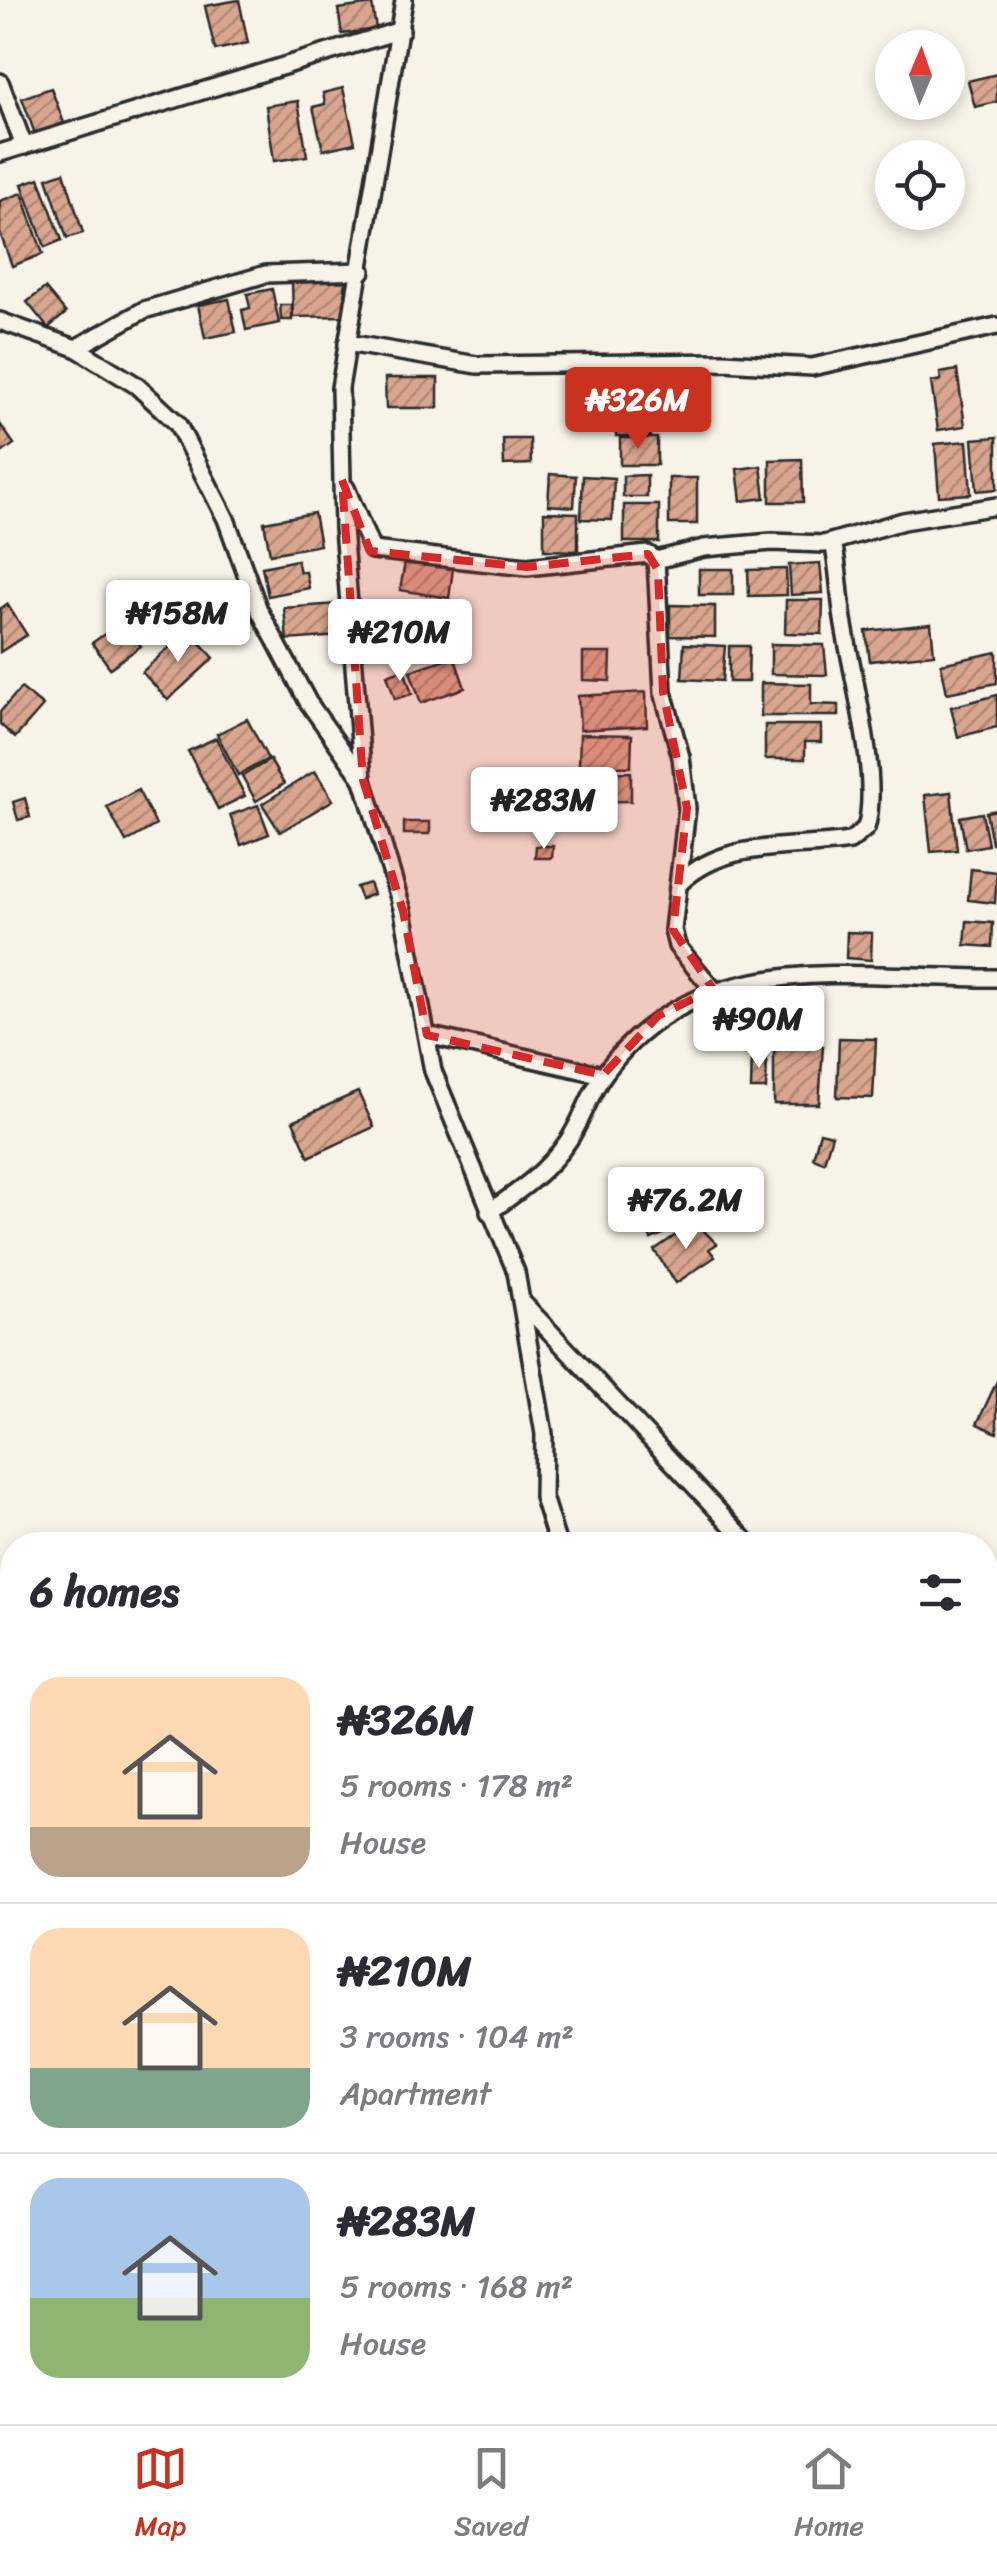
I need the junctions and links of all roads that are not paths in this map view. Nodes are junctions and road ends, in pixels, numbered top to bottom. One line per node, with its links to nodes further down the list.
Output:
1 (404, 0): 2 (street)
2 (402, 30): 4 (street); 6 (street)
3 (0, 82): 4 (street)
4 (24, 146): 5 (street)
5 (0, 153)
6 (362, 270): 9 (street); 10 (street)
7 (997, 326): 9 (street)
8 (4, 328): 10 (street)
9 (348, 342): 11 (street)
10 (76, 348): 15 (street)
11 (342, 480): 14 (street); 15 (street)
12 (997, 506): 13 (street)
13 (833, 542): 14 (street); 16 (street)
14 (656, 560): 16 (street)
15 (363, 780): 19 (street)
16 (680, 883): 18 (street)
17 (997, 978): 18 (street)
18 (713, 989): 20 (street)
19 (427, 1035): 20 (street); 21 (street)
20 (604, 1074): 21 (street)
21 (489, 1212): 22 (street)
22 (523, 1303): 23 (street); 24 (street)
23 (554, 1532)
24 (738, 1532)

